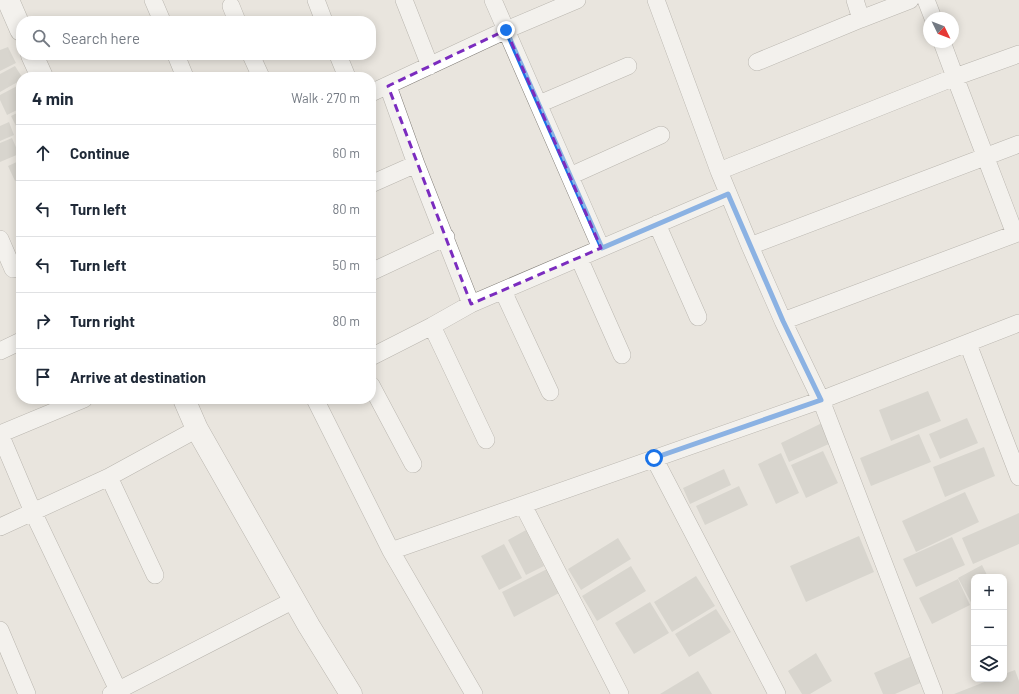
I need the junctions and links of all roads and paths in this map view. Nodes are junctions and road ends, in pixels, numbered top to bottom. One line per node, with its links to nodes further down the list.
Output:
1 (8, 0): 14 (street)
2 (153, 0): 12 (street)
3 (316, 0): 13 (street)
4 (404, 0): 24 (street)
5 (493, 0): 16 (street)
6 (656, 0): 38 (street)
7 (855, 0): 15 (street)
8 (910, 0): 15 (street)
9 (926, 0): 11 (street)
10 (573, 1): 16 (street)
11 (931, 12)
12 (160, 16)
13 (322, 16)
14 (16, 18)
15 (861, 19): 23 (street)
16 (506, 30): 24 (street); 33 (street)
17 (944, 48): 30 (street)
18 (1019, 54): 30 (street)
19 (34, 60): 26 (street)
20 (178, 60): 27 (street)
21 (253, 60): 28 (street)
22 (340, 60): 29 (street)
23 (757, 62)
24 (430, 66): 31 (street)
25 (628, 66): 33 (street)
26 (40, 72)
27 (183, 72)
28 (259, 72)
29 (345, 72)
30 (955, 77): 36 (street); 38 (street)
31 (388, 86): 32 (street); 37 (street)
32 (376, 91)
33 (539, 104): 39 (street)
34 (661, 135): 39 (street)
35 (1019, 144): 36 (street)
36 (986, 156): 44 (street); 46 (street)
37 (416, 164): 40 (street); 43 (street)
38 (720, 171): 41 (street)
39 (570, 176): 47 (street)
40 (376, 182)
41 (728, 194): 42 (street); 46 (street)
42 (657, 224): 47 (street); 53 (street)
43 (446, 237): 50 (street); 52 (street)
44 (1018, 237): 54 (street)
45 (0, 239): 49 (street)
46 (750, 246): 54 (street)
47 (602, 248): 48 (street)
48 (579, 258): 51 (street); 61 (street)
49 (11, 270)
50 (376, 270)
51 (503, 291): 52 (street); 62 (street)
52 (471, 304): 56 (street)
53 (698, 317)
54 (783, 321): 64 (street)
55 (1019, 323): 58 (street)
56 (432, 326): 60 (street); 70 (street)
57 (16, 343): 59 (street)
58 (968, 344): 64 (street); 73 (street)
59 (0, 351)
60 (376, 354)
61 (622, 355)
62 (550, 392)
63 (376, 394): 72 (street)
64 (821, 400): 71 (street); 88 (street)
65 (72, 404): 69 (street)
66 (186, 404): 68 (street)
67 (318, 404): 78 (street)
68 (197, 429): 74 (street); 80 (street)
69 (0, 434): 76 (street)
70 (486, 440)
71 (654, 458): 75 (street); 87 (street)
72 (413, 464)
73 (1017, 468)
74 (109, 477): 76 (street); 79 (street)
75 (522, 505): 78 (street); 86 (street)
76 (32, 512): 77 (street); 82 (street)
77 (0, 527)
78 (391, 551): 85 (street)
79 (155, 575)
80 (294, 600): 82 (street); 84 (street)
81 (0, 630): 83 (street)
82 (115, 692)
83 (27, 694)
84 (351, 694)
85 (474, 694)
86 (620, 694)
87 (777, 694)
88 (934, 694)

